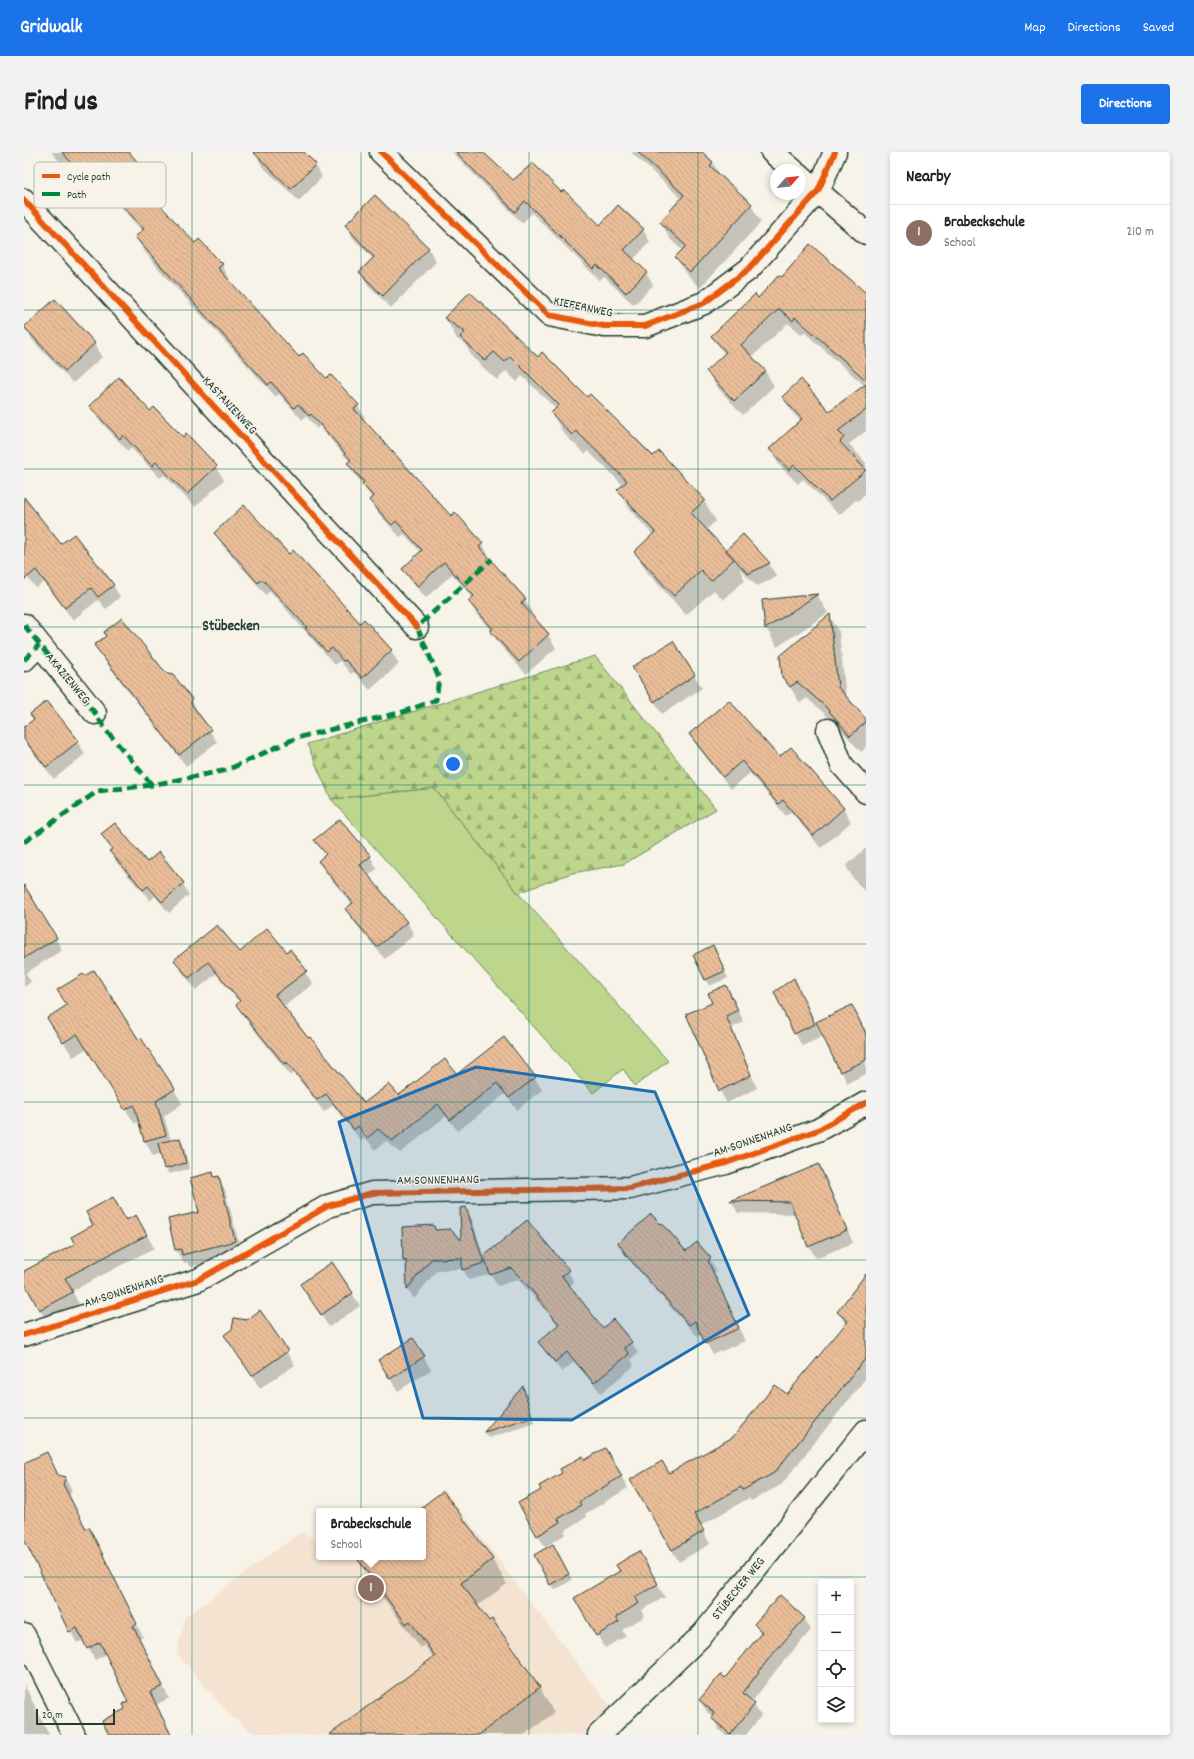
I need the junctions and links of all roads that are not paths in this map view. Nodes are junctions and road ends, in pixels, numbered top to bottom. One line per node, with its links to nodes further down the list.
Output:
1 (381, 152): 6 (street, KIEFERNWEG)
2 (772, 152): 4 (street)
3 (834, 152): 6 (street, KIEFERNWEG)
4 (786, 164)
5 (806, 181): 6 (street)
6 (818, 191): 8 (street)
7 (24, 200): 10 (street, KASTANIENWEG)
8 (866, 233)
9 (24, 625): 11 (street, AKAZIENWEG)
10 (417, 628)
11 (39, 645): 12 (street, AKAZIENWEG); 13 (street, AKAZIENWEG)
12 (24, 660)
13 (95, 713)
14 (828, 730): 15 (street)
15 (866, 792)
16 (866, 1103): 17 (street, AM SONNENHANG)
17 (24, 1335)
18 (866, 1431): 21 (street, STÜBECKER WEG)
19 (24, 1635): 20 (street)
20 (74, 1735)
21 (599, 1735)

